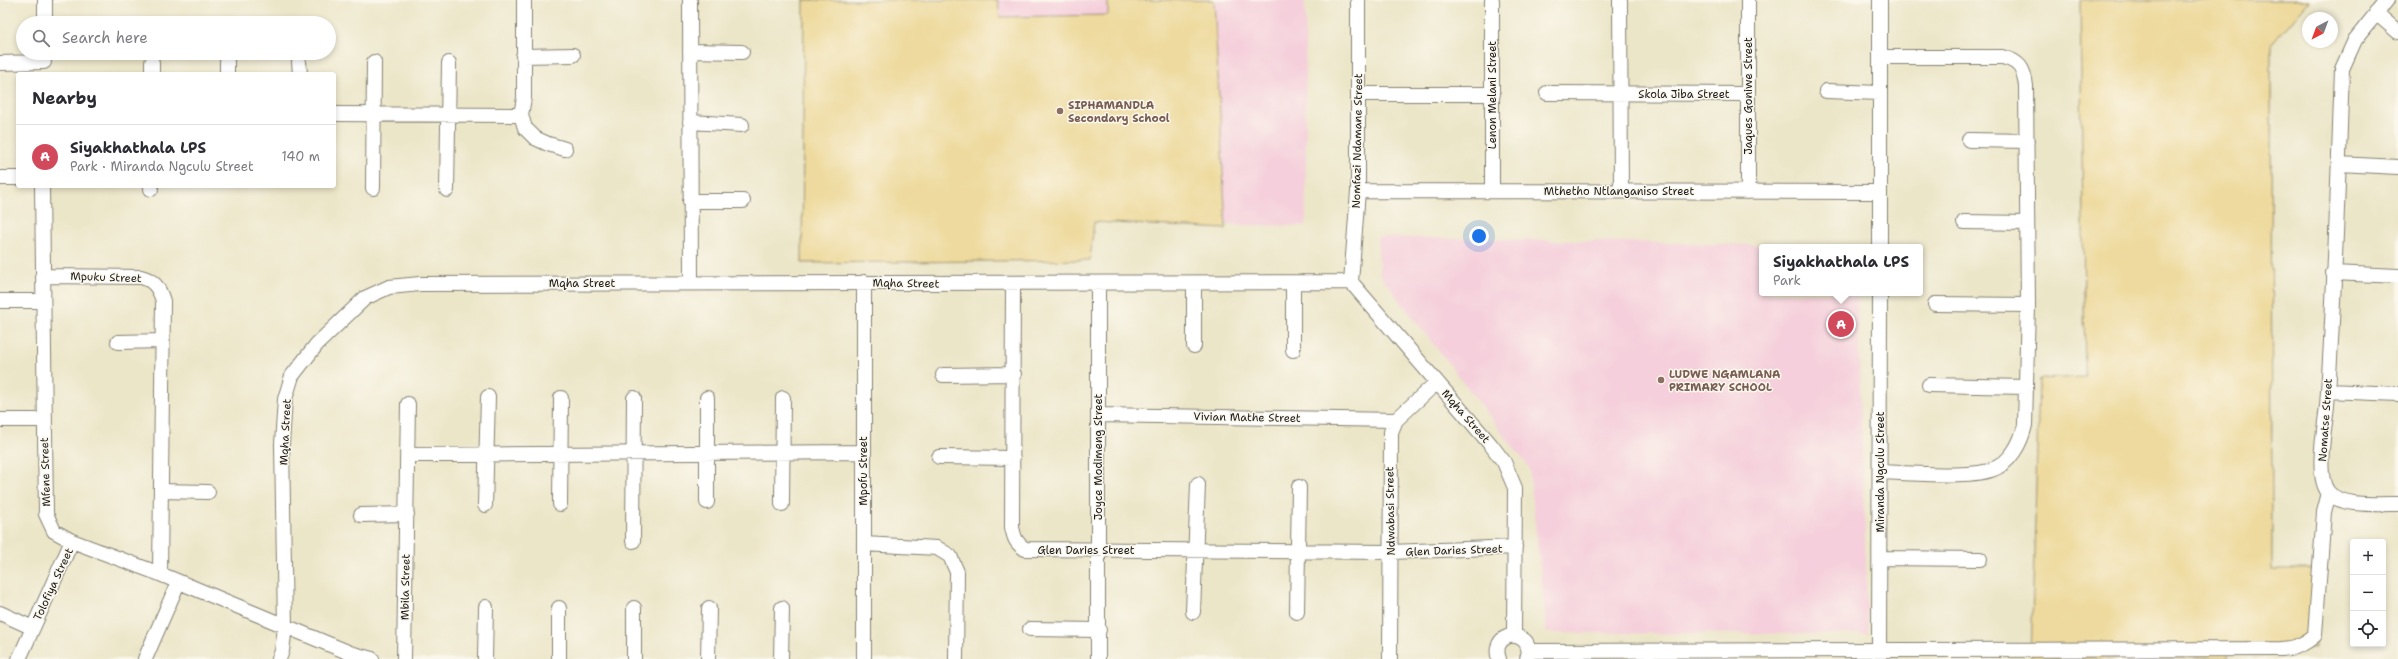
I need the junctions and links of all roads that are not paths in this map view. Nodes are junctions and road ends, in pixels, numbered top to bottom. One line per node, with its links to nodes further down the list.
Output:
1 (45, 0): 11 (street)
2 (524, 0): 16 (street)
3 (690, 0): 13 (street)
4 (1358, 0): 25 (street, Nomfazi Ndamane Street)
5 (1492, 0): 26 (street, Lenon Melani Street)
6 (1620, 0): 27 (street)
7 (1748, 0): 28 (street, Jaques Goniwe Street)
8 (1880, 0): 17 (street)
9 (2387, 0): 10 (street, Nomatse Street)
10 (2376, 13): 12 (street); 38 (street, Nomatse Street)
11 (44, 16)
12 (2398, 32)
13 (690, 51): 14 (street); 33 (street)
14 (742, 52)
15 (573, 55): 16 (street)
16 (524, 56): 32 (street)
17 (1880, 57): 23 (street); 36 (street)
18 (374, 62): 30 (street)
19 (0, 63): 20 (street)
20 (44, 63)
21 (448, 63): 31 (street)
22 (1826, 91): 23 (street)
23 (1880, 92): 49 (street)
24 (1547, 93): 27 (street, Skola Jiba Street)
25 (1358, 94): 26 (street); 45 (street, Nomfazi Ndamane Street)
26 (1493, 94): 46 (street, Lenon Melani Street)
27 (1621, 94): 28 (street, Skola Jiba Street); 47 (street)
28 (1748, 94): 48 (street, Jaques Goniwe Street)
29 (336, 114): 30 (street)
30 (374, 114): 31 (street); 43 (street)
31 (449, 114): 32 (street); 44 (street)
32 (521, 115): 37 (street)
33 (690, 122): 34 (street); 50 (street)
34 (742, 125)
35 (1969, 140): 36 (street)
36 (2027, 142): 53 (street)
37 (565, 149)
38 (2339, 164): 39 (street); 55 (street, Nomatse Street)
39 (2398, 167)
40 (0, 178): 41 (street)
41 (16, 178)
42 (42, 188): 56 (street, Mfene Street)
43 (373, 188)
44 (447, 190)
45 (1358, 191): 46 (street, Mthetho Ntlanganiso Street); 60 (street, Nomfazi Ndamane Street)
46 (1492, 191): 47 (street, Mthetho Ntlanganiso Street)
47 (1621, 191): 48 (street, Mthetho Ntlanganiso Street)
48 (1748, 192): 49 (street, Mthetho Ntlanganiso Street)
49 (1880, 192): 54 (street)
50 (690, 201): 51 (street); 58 (street)
51 (742, 201)
52 (1964, 222): 53 (street)
53 (2027, 223): 69 (street)
54 (1880, 244)
55 (2333, 274): 57 (street); 79 (street, Nomatse Street)
56 (44, 276): 67 (street, Mfene Street); 70 (street, Mpuku Street)
57 (2398, 276)
58 (691, 282): 59 (street, Mqha Street); 133 (street, Mqha Street)
59 (864, 282): 62 (street, Mqha Street); 91 (street, Mpofu Street)
60 (1351, 282): 64 (street, Mqha Street); 76 (street, Mqha Street)
61 (1194, 283): 63 (street, Mqha Street); 64 (street, Mqha Street); 72 (street)
62 (1013, 284): 63 (street, Mqha Street); 74 (street, Glen Daries Street)
63 (1098, 284): 87 (street, Joyce Modimeng Street)
64 (1293, 284): 73 (street)
65 (1880, 296): 100 (street, Miranda Ngculu Street)
66 (0, 301): 67 (street)
67 (42, 301): 89 (street, Mfene Street)
68 (1935, 304): 69 (street)
69 (2028, 305): 78 (street)
70 (162, 341): 71 (street); 103 (street, Mpuku Street)
71 (118, 342)
72 (1194, 346)
73 (1293, 350)
74 (1014, 374): 75 (street); 99 (street, Glen Daries Street)
75 (943, 375)
76 (1436, 382): 90 (street); 116 (street, Mqha Street)
77 (1929, 385): 78 (street)
78 (2026, 387): 100 (street)
79 (2328, 391): 80 (street); 105 (street, Nomatse Street)
80 (2398, 394)
81 (488, 397): 94 (street)
82 (561, 398): 95 (street)
83 (634, 398): 96 (street)
84 (707, 398): 92 (street)
85 (783, 398): 93 (street)
86 (408, 404): 97 (street, Mbila Street)
87 (1098, 415): 90 (street, Vivian Mathe Street); 117 (street, Joyce Modimeng Street)
88 (0, 420): 89 (street)
89 (43, 420): 113 (street, Mfene Street)
90 (1396, 420): 120 (street, Ndwabasi Street)
91 (863, 452): 93 (street); 115 (street, Mpofu Street)
92 (706, 453): 93 (street); 96 (street); 106 (street)
93 (782, 453): 108 (street)
94 (486, 454): 95 (street); 97 (street); 110 (street)
95 (560, 454): 96 (street); 107 (street)
96 (634, 454): 114 (street)
97 (408, 455): 111 (street, Mbila Street)
98 (939, 457): 99 (street)
99 (1013, 458): 117 (street, Glen Daries Street)
100 (1880, 472): 121 (street, Miranda Ngculu Street)
101 (1198, 484): 118 (street)
102 (1299, 487): 119 (street)
103 (161, 491): 104 (street); 123 (street, Mpuku Street)
104 (208, 492)
105 (2329, 493): 109 (street); 143 (street)
106 (707, 502)
107 (560, 504)
108 (782, 504)
109 (2398, 504)
110 (485, 505)
111 (407, 514): 112 (street); 148 (street, Mbila Street)
112 (361, 515)
113 (72, 541): 123 (street, Mfene Street); 134 (street, Tolofiya Street)
114 (632, 541)
115 (864, 544): 154 (street, Mpofu Street); 155 (street)
116 (1515, 547): 120 (street, Glen Daries Street); 137 (street, Mqha Street)
117 (1098, 549): 118 (street, Glen Daries Street); 136 (street, Joyce Modimeng Street)
118 (1196, 550): 119 (street, Glen Daries Street); 130 (street)
119 (1298, 550): 120 (street, Glen Daries Street); 131 (street)
120 (1391, 552): 157 (street, Ndwabasi Street)
121 (1880, 558): 122 (street); 142 (street, Miranda Ngculu Street)
122 (1980, 559)
123 (160, 574): 124 (street, Mfene Street)
124 (178, 583): 133 (street, Mfene Street); 145 (street)
125 (486, 607): 149 (street)
126 (559, 608): 150 (street)
127 (634, 608): 151 (street)
128 (709, 608): 152 (street)
129 (782, 608): 153 (street)
130 (1193, 612)
131 (1296, 612)
132 (0, 613): 134 (street, Tolofiya Street)
133 (285, 627): 146 (street, Mqha Street); 147 (street, Mfene Street)
134 (33, 628): 144 (street, Tolofiya Street)
135 (1030, 629): 136 (street)
136 (1099, 630): 156 (street, Joyce Modimeng Street)
137 (1514, 635): 138 (street); 158 (street)
138 (1528, 655): 139 (street)
139 (1606, 655): 140 (street)
140 (1702, 655): 141 (street)
141 (1782, 655): 142 (street)
142 (1879, 655): 143 (street)
143 (1968, 655)
144 (19, 659)
145 (145, 659)
146 (279, 659)
147 (372, 659)
148 (404, 659)
149 (485, 659)
150 (559, 659)
151 (634, 659)
152 (708, 659)
153 (781, 659)
154 (864, 659)
155 (956, 659)
156 (1098, 659)
157 (1390, 659)
158 (1499, 659)

